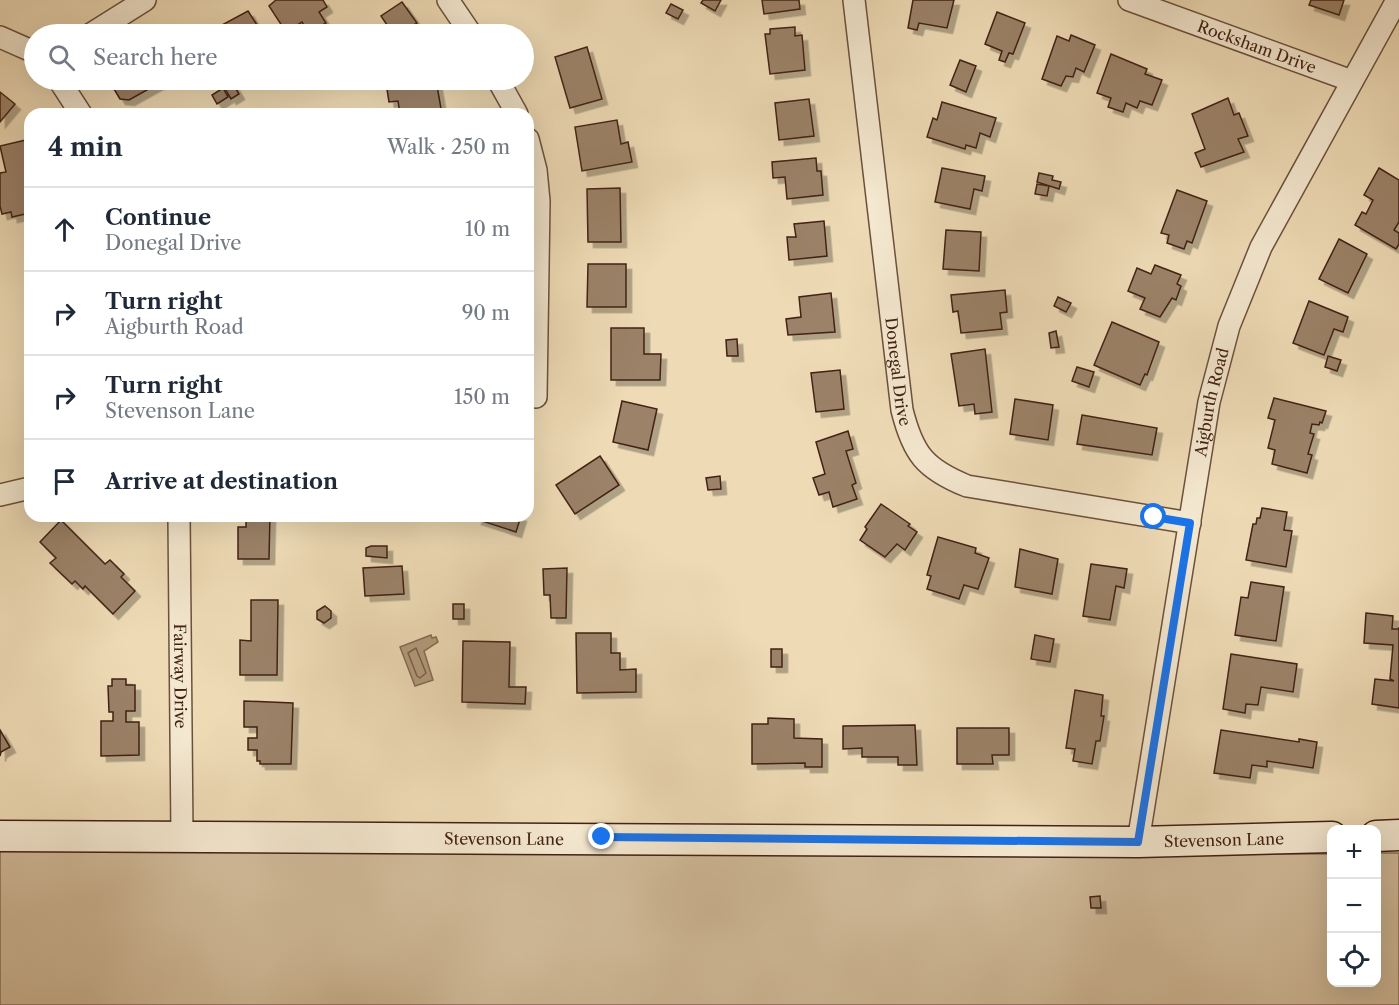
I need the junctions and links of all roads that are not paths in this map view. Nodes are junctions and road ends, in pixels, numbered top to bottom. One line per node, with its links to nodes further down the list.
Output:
1 (145, 0): 6 (street)
2 (448, 0): 7 (street)
3 (855, 0): 20 (street, Donegal Drive)
4 (1129, 0): 10 (street, Rocksham Drive)
5 (1397, 0): 10 (street, Aigburth Road)
6 (107, 24)
7 (464, 24)
8 (0, 37): 9 (street)
9 (24, 48)
10 (1352, 81): 20 (street, Aigburth Road)
11 (65, 90): 13 (street)
12 (504, 90): 14 (street)
13 (77, 108)
14 (514, 108)
15 (534, 162): 16 (street)
16 (536, 397)
17 (24, 489): 18 (street)
18 (0, 495)
19 (179, 522): 23 (street, Fairway Drive)
20 (1190, 523): 26 (street, Aigburth Road)
21 (1399, 835): 24 (street)
22 (0, 836): 23 (street, Stevenson Lane)
23 (182, 836): 26 (street, Stevenson Lane)
24 (1381, 836)
25 (1327, 837): 26 (street, Stevenson Lane)
26 (1138, 842)

